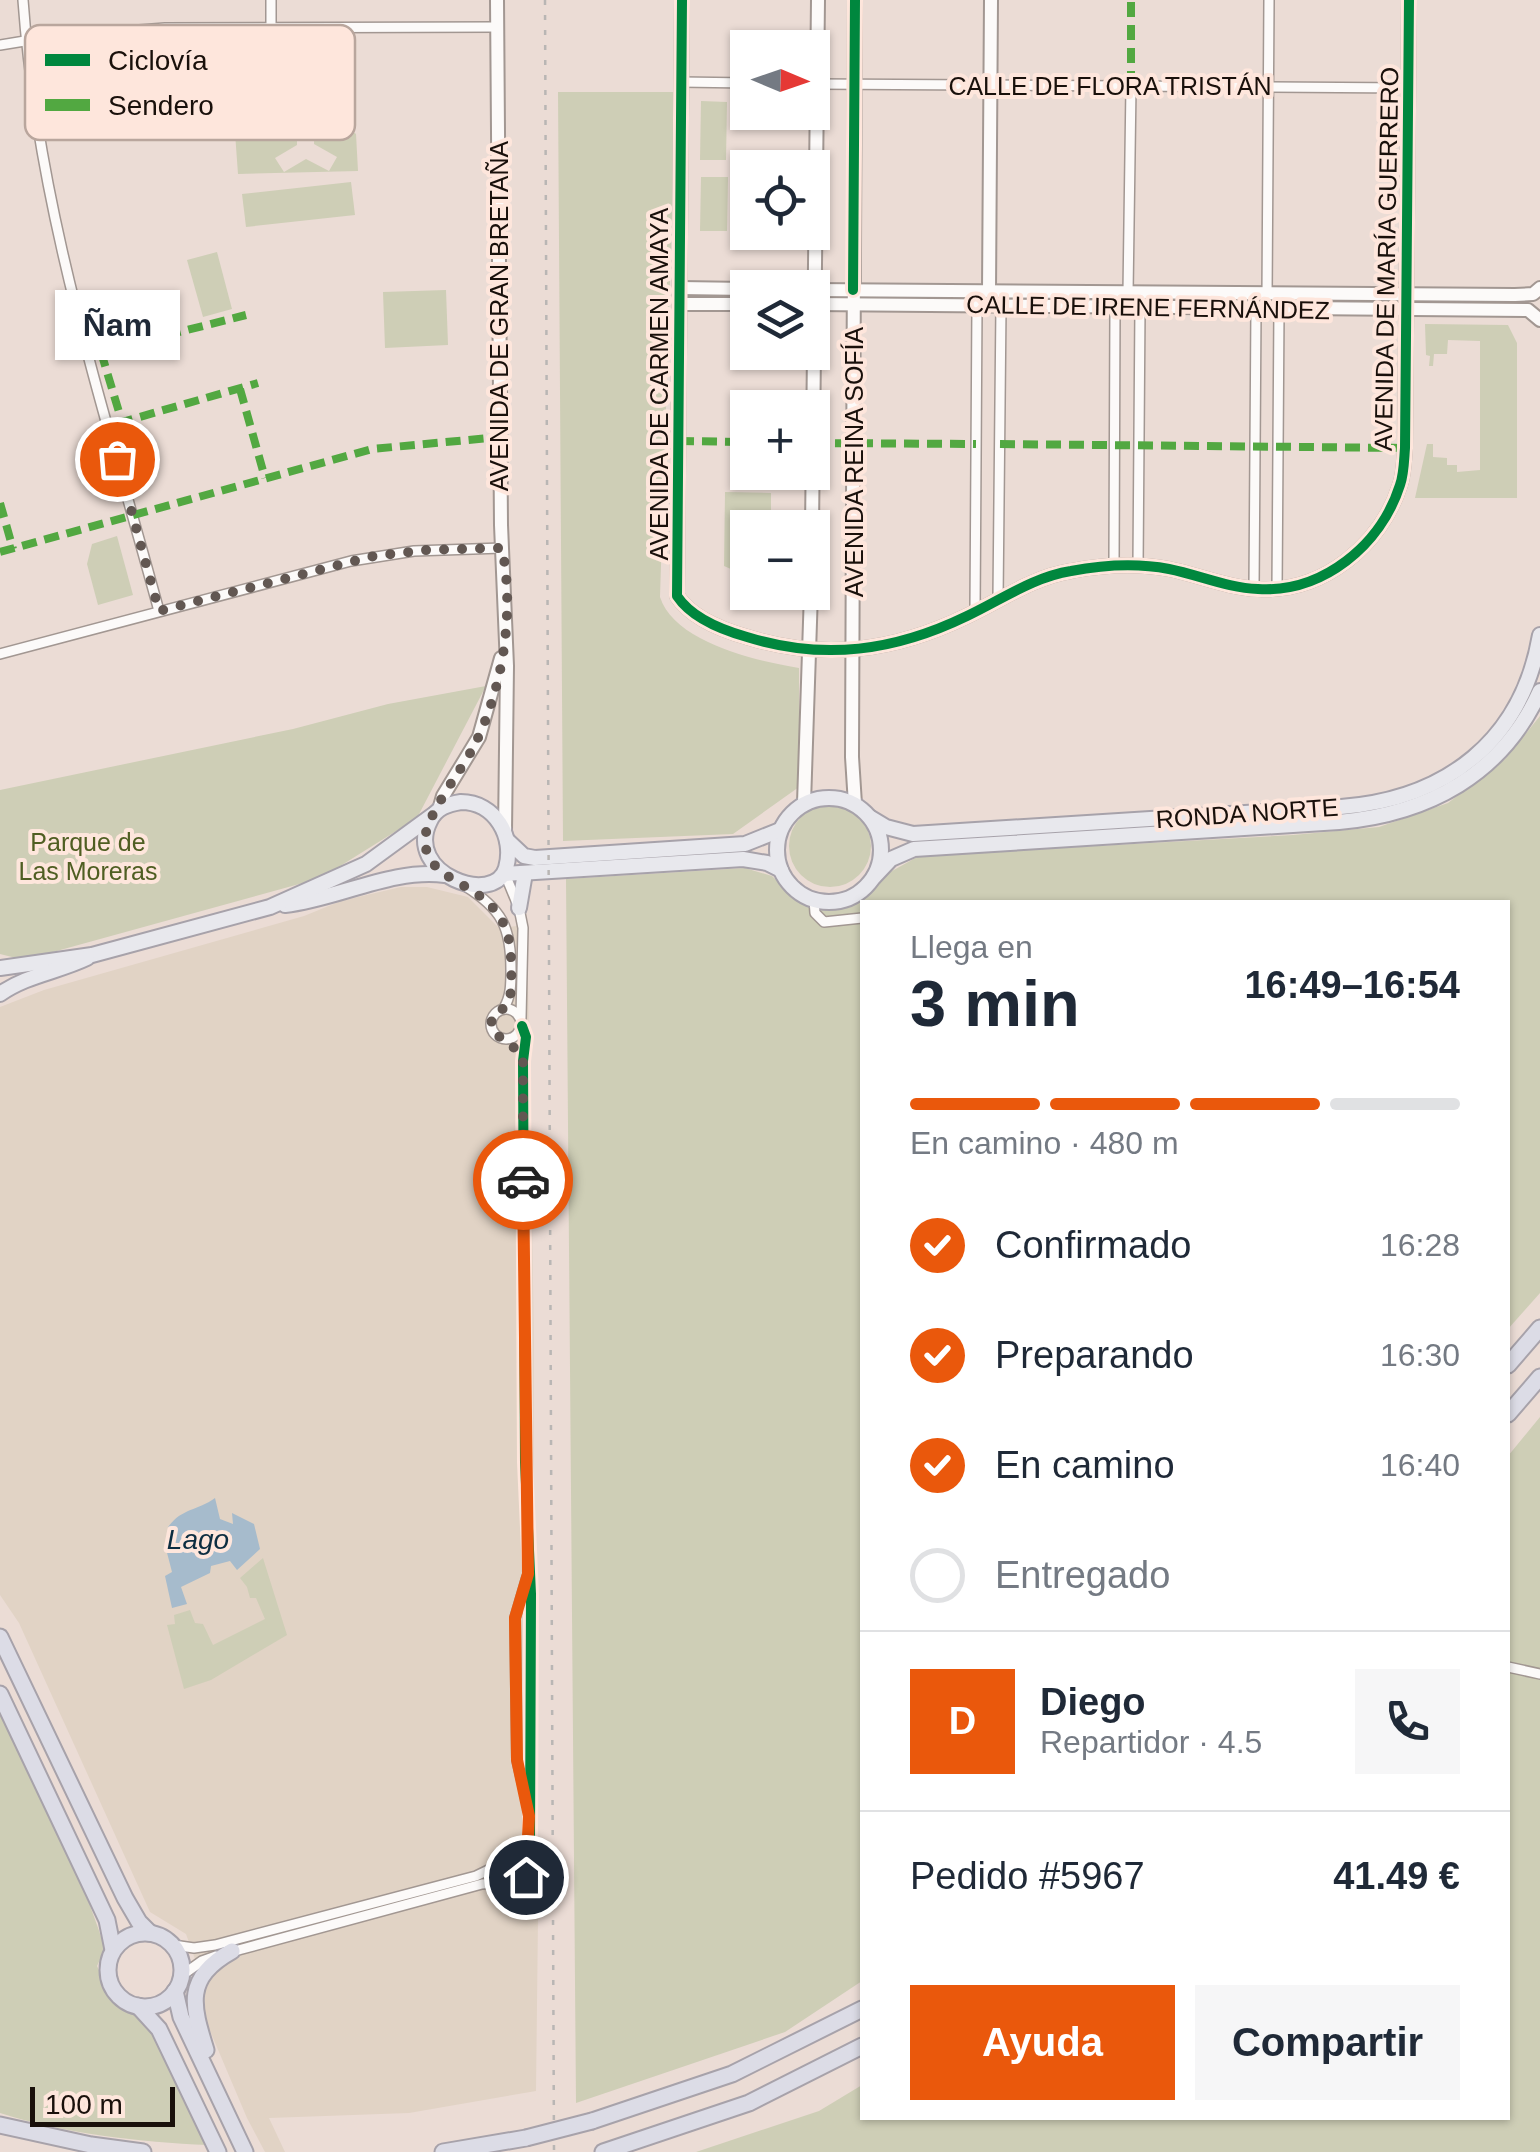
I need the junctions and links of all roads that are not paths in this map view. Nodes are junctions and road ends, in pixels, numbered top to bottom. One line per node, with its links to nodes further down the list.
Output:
1 (23, 0): 10 (street)
2 (271, 0): 11 (street)
3 (497, 0): 12 (street, AVENIDA DE GRAN BRETAÑA)
4 (682, 0): 17 (street, AVENIDA DE CARMEN AMAYA)
5 (818, 0): 14 (street, AVENIDA REINA SOFÍA)
6 (855, 0): 20 (street, AVENIDA REINA SOFÍA)
7 (991, 0): 21 (street)
8 (1269, 0): 23 (street)
9 (1409, 0): 24 (street, AVENIDA DE MARÍA GUERRERO)
10 (26, 25)
11 (272, 25)
12 (497, 27): 13 (street); 50 (street, AVENIDA DE GRAN BRETAÑA)
13 (355, 28)
14 (817, 30)
15 (25, 40): 16 (street)
16 (0, 46)
17 (681, 82): 18 (street); 28 (street, AVENIDA DE CARMEN AMAYA)
18 (730, 83)
19 (830, 84): 20 (street, CALLE DE FLORA TRISTÁN)
20 (854, 84): 21 (street, CALLE DE FLORA TRISTÁN); 36 (street, AVENIDA REINA SOFÍA)
21 (990, 85): 22 (street, CALLE DE FLORA TRISTÁN); 31 (street)
22 (1131, 86): 23 (street, CALLE DE FLORA TRISTÁN); 32 (street)
23 (1268, 87): 24 (street, CALLE DE FLORA TRISTÁN); 33 (street)
24 (1408, 88): 34 (street, AVENIDA DE MARÍA GUERRERO)
25 (815, 130): 27 (street, AVENIDA REINA SOFÍA)
26 (39, 140): 57 (street)
27 (813, 270)
28 (680, 288): 30 (street); 37 (street, AVENIDA DE CARMEN AMAYA)
29 (1540, 288): 34 (street, CALLE DE IRENE FERNÁNDEZ)
30 (730, 289)
31 (988, 291): 32 (street, CALLE DE IRENE FERNÁNDEZ); 36 (street, CALLE DE IRENE FERNÁNDEZ)
32 (1128, 293): 33 (street, CALLE DE IRENE FERNÁNDEZ)
33 (1267, 294): 34 (street, CALLE DE IRENE FERNÁNDEZ); 43 (street)
34 (1406, 294): 44 (street, AVENIDA DE MARÍA GUERRERO)
35 (830, 297): 36 (street, CALLE DE IRENE FERNÁNDEZ)
36 (853, 298): 39 (street, CALLE DE IRENE FERNÁNDEZ); 62 (street, AVENIDA REINA SOFÍA)
37 (680, 304): 38 (street); 61 (street, AVENIDA DE CARMEN AMAYA)
38 (730, 304)
39 (977, 305): 40 (street, CALLE DE IRENE FERNÁNDEZ); 47 (street)
40 (1000, 306): 41 (street, CALLE DE IRENE FERNÁNDEZ); 48 (street)
41 (1115, 307): 42 (street, CALLE DE IRENE FERNÁNDEZ); 51 (street)
42 (1140, 307): 43 (street, CALLE DE IRENE FERNÁNDEZ); 52 (street)
43 (1267, 309): 44 (street, CALLE DE IRENE FERNÁNDEZ); 53 (street); 54 (street)
44 (1406, 310): 45 (street, CALLE DE IRENE FERNÁNDEZ); 54 (street, AVENIDA DE MARÍA GUERRERO)
45 (1540, 320)
46 (813, 370): 49 (street, AVENIDA REINA SOFÍA)
47 (976, 444): 48 (street); 58 (street)
48 (1000, 444): 55 (street)
49 (812, 510)
50 (502, 548): 57 (street); 59 (street, AVENIDA DE GRAN BRETAÑA)
51 (1114, 566): 52 (street, AVENIDA DE MARÍA GUERRERO); 55 (street, AVENIDA DE MARÍA GUERRERO)
52 (1138, 566): 53 (street, AVENIDA DE MARÍA GUERRERO)
53 (1254, 590): 54 (street, AVENIDA DE MARÍA GUERRERO)
54 (1277, 590)
55 (998, 599): 58 (street, AVENIDA DE MARÍA GUERRERO)
56 (810, 610): 61 (street, AVENIDA REINA SOFÍA)
57 (159, 611): 64 (street)
58 (974, 612): 62 (street, AVENIDA DE MARÍA GUERRERO)
59 (506, 631): 68 (street, AVENIDA DE GRAN BRETAÑA); 71 (street, AVENIDA DE GRAN BRETAÑA)
60 (1540, 635): 69 (main road, RONDA NORTE)
61 (810, 650): 63 (street, AVENIDA DE CARMEN AMAYA); 66 (street, AVENIDA REINA SOFÍA)
62 (853, 651): 63 (street, AVENIDA DE MARÍA GUERRERO); 67 (street, AVENIDA REINA SOFÍA)
63 (834, 652)
64 (0, 654)
65 (1540, 691): 75 (main road, RONDA NORTE)
66 (804, 803): 67 (main road); 70 (main road)
67 (855, 804): 69 (main road, RONDA NORTE)
68 (436, 812): 71 (main road); 76 (main road); 78 (main road, AVENIDA DE GRAN BRETAÑA)
69 (871, 818): 75 (main road)
70 (780, 830): 71 (main road); 72 (main road)
71 (506, 836): 74 (main road)
72 (780, 870): 73 (main road); 77 (main road)
73 (526, 873): 74 (main road); 79 (main road)
74 (505, 874): 76 (main road); 79 (street)
75 (874, 877): 77 (main road, RONDA NORTE)
76 (452, 878): 78 (main road, AVENIDA DE GRAN BRETAÑA); 84 (street)
77 (814, 900): 80 (street)
78 (270, 907): 81 (main road, AVENIDA DE GRAN BRETAÑA)
79 (519, 908): 85 (street)
80 (860, 918)
81 (92, 955): 82 (main road, AVENIDA DE GRAN BRETAÑA); 83 (main road, AVENIDA DE GRAN BRETAÑA)
82 (0, 968)
83 (0, 994)
84 (504, 1008): 85 (street); 86 (street)
85 (521, 1022): 86 (street); 87 (street)
86 (507, 1040): 87 (street)
87 (523, 1060): 97 (street)
88 (1540, 1328): 89 (highway)
89 (1510, 1363)
90 (1540, 1377): 91 (highway)
91 (1510, 1412)
92 (0, 1637): 99 (highway)
93 (1510, 1667): 94 (street)
94 (1540, 1674)
95 (0, 1694): 101 (highway)
96 (504, 1862): 97 (street); 98 (street); 100 (street)
97 (526, 1863): 98 (street)
98 (509, 1882): 102 (street)
99 (150, 1932): 100 (highway); 101 (highway)
100 (173, 1945): 103 (highway)
101 (113, 1950): 104 (highway)
102 (232, 1952): 103 (street); 107 (highway)
103 (178, 1984): 104 (highway); 107 (highway)
104 (138, 2006): 110 (highway)
105 (860, 2010): 112 (highway, bridge)
106 (860, 2047): 113 (highway)
107 (217, 2093): 111 (highway)
108 (0, 2124): 109 (highway)
109 (143, 2152)
110 (218, 2152)
111 (245, 2152)
112 (444, 2152)
113 (604, 2152)

